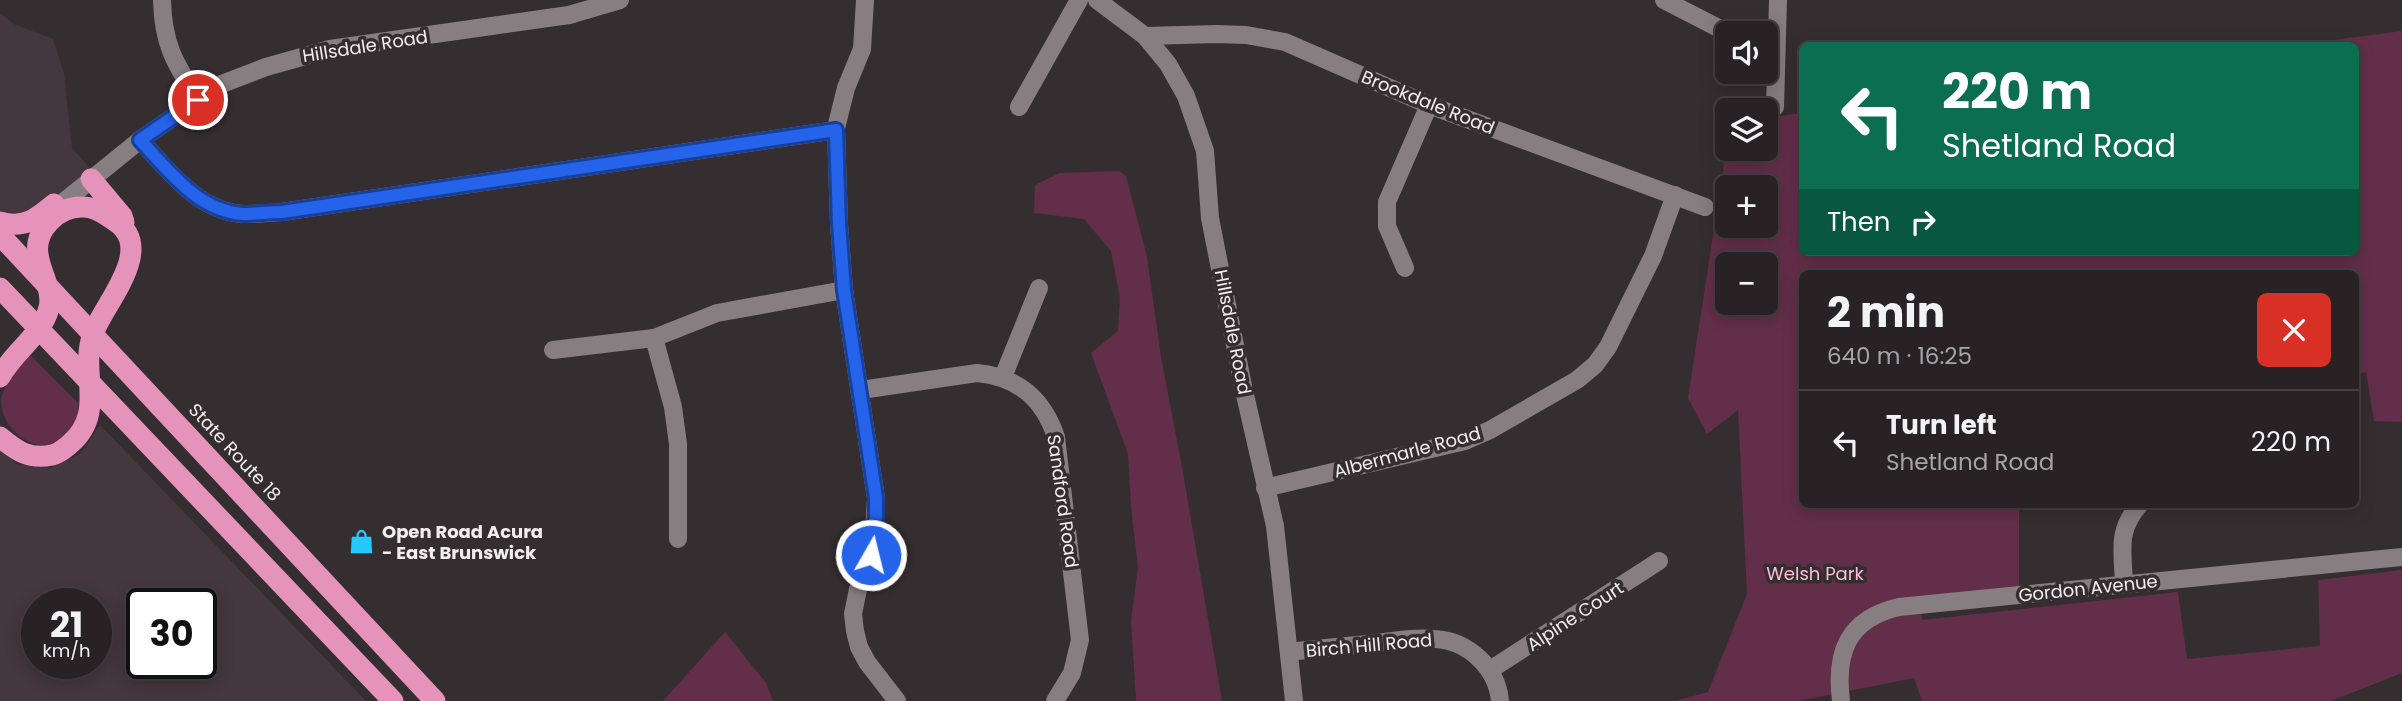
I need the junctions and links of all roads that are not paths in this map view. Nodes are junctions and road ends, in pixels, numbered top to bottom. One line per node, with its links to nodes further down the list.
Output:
1 (162, 0): 11 (street)
2 (620, 0): 11 (street, Hillsdale Road)
3 (865, 0): 14 (street)
4 (1079, 0): 13 (street)
5 (1097, 0): 10 (street, Hillsdale Road)
6 (1664, 0): 9 (street)
7 (1779, 0): 8 (street)
8 (1775, 21)
9 (1715, 26)
10 (1145, 36): 12 (street, Brookdale Road); 37 (street, Hillsdale Road)
11 (198, 100): 15 (street, Hillsdale Road)
12 (1429, 105): 17 (street, Brookdale Road); 23 (street)
13 (1019, 107)
14 (836, 130): 15 (street); 27 (street)
15 (140, 140): 16 (street, Hillsdale Road)
16 (91, 179): 18 (street, Hillsdale Road); 21 (highway)
17 (1675, 195): 19 (street, Brookdale Road); 37 (street, Albermarle Road)
18 (65, 205): 20 (highway); 21 (highway); 24 (highway)
19 (1705, 207)
20 (0, 222)
21 (126, 229): 29 (highway)
22 (0, 236): 24 (highway, State Route 18)
23 (1405, 268)
24 (48, 286): 28 (highway); 29 (highway, State Route 18)
25 (0, 288): 28 (highway)
26 (1039, 288): 33 (street)
27 (844, 290): 30 (street); 35 (street)
28 (40, 328): 32 (highway); 34 (highway)
29 (93, 334): 34 (highway); 46 (highway, State Route 18)
30 (654, 338): 31 (street); 39 (street)
31 (553, 350)
32 (0, 377)
33 (1003, 377): 35 (street, Sandford Road); 48 (street, Sandford Road)
34 (92, 385): 36 (highway); 45 (highway)
35 (861, 390): 47 (street)
36 (0, 437)
37 (1265, 488): 43 (street, Hillsdale Road)
38 (2137, 508): 42 (street)
39 (678, 539)
40 (2402, 557): 42 (street, Gordon Avenue)
41 (1659, 561): 44 (street, Alpine Court)
42 (2124, 585): 51 (street, Gordon Avenue)
43 (1289, 652): 44 (street, Birch Hill Road); 49 (street, Hillsdale Road)
44 (1490, 670): 50 (street)
45 (393, 701)
46 (435, 701)
47 (897, 701)
48 (1055, 701)
49 (1294, 701)
50 (1500, 701)
51 (1841, 701)

